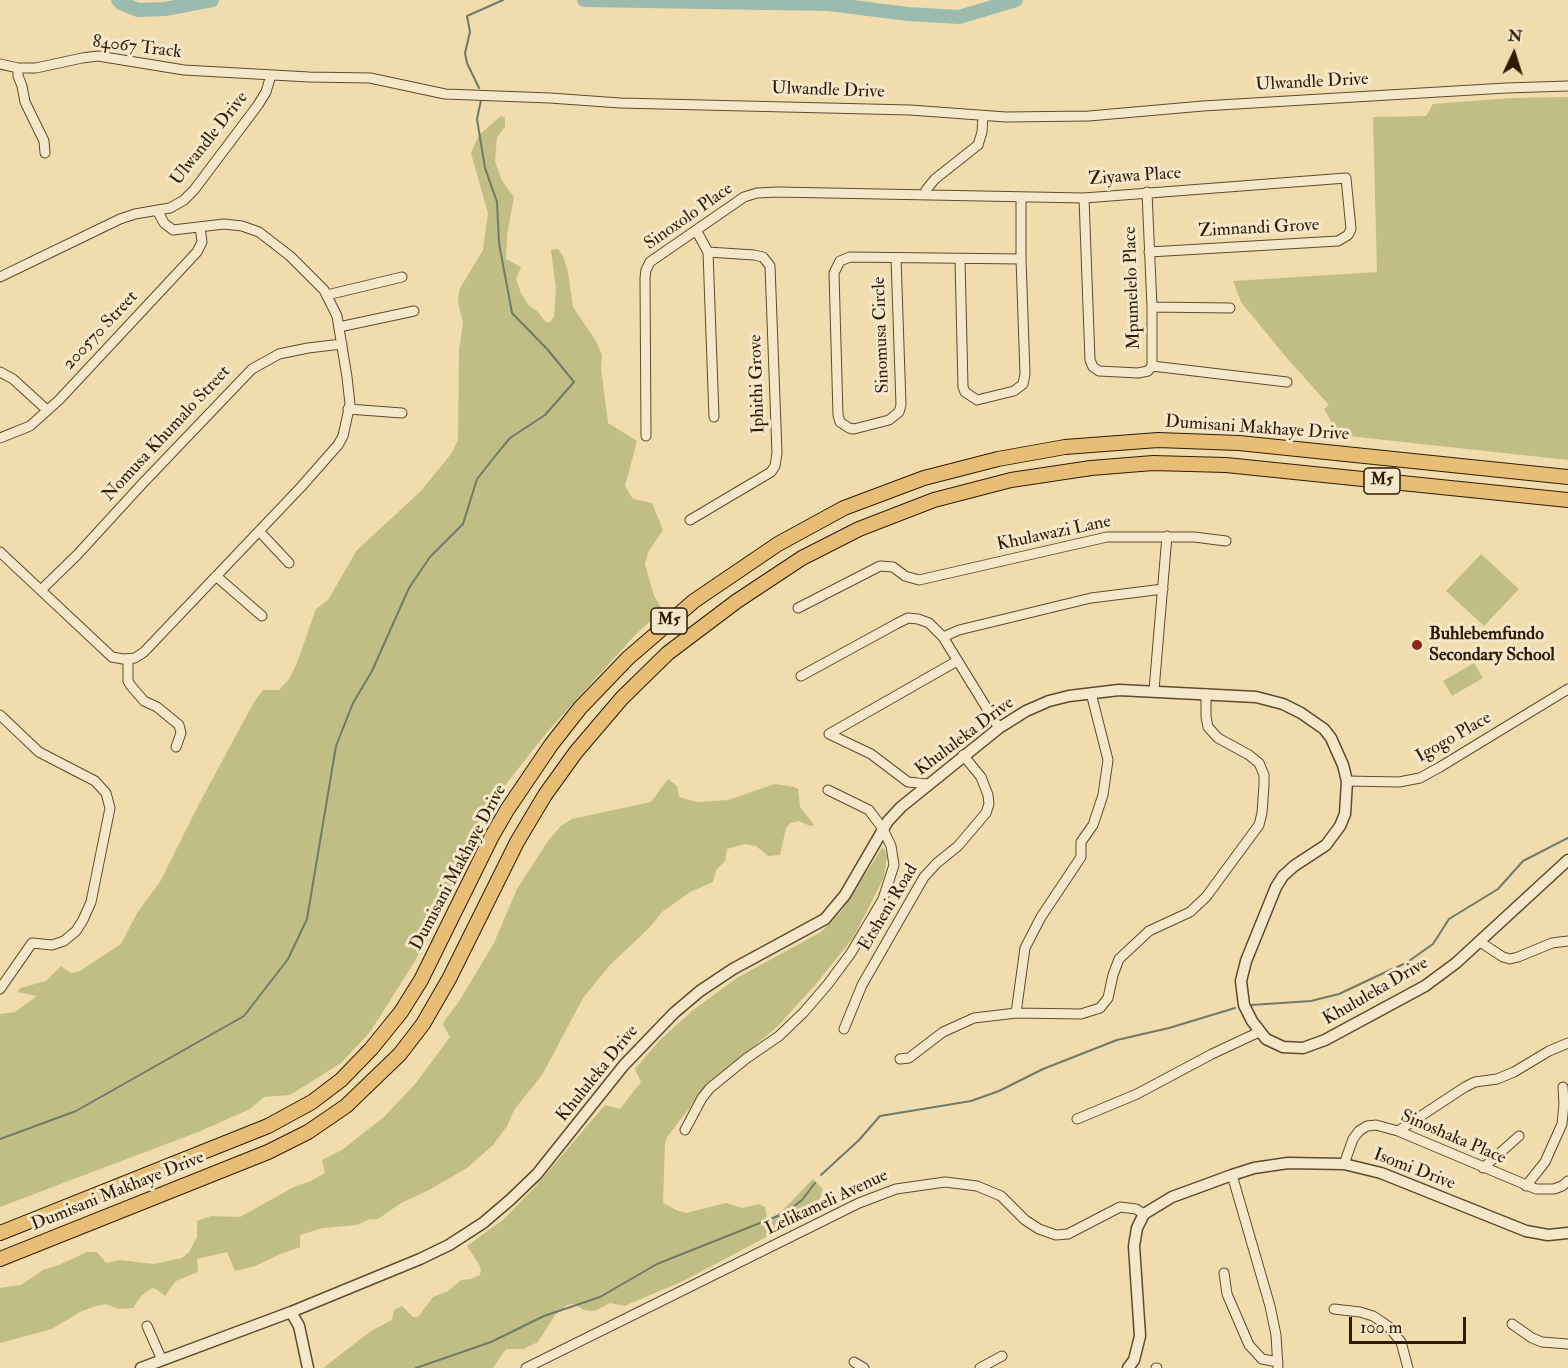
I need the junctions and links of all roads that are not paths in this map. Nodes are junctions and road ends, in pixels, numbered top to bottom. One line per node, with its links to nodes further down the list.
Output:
1 (0, 64): 2 (street, 84067 Track)
2 (18, 68): 3 (street, 84067 Track); 6 (street)
3 (271, 75): 5 (street, Ulwandle Drive); 12 (street, Ulwandle Drive)
4 (1568, 86): 5 (street, Ulwandle Drive)
5 (983, 116): 9 (street)
6 (45, 153)
7 (1346, 178): 8 (street, Ziyawa Place); 16 (street, Zimnandi Grove)
8 (1147, 192): 11 (street, Ziyawa Place); 16 (street, Mpumelelo Place)
9 (926, 195): 10 (street, Ziyawa Place); 14 (street, Sinoxolo Place)
10 (1021, 197): 11 (street, Ziyawa Place); 19 (street)
11 (1084, 198): 28 (street, Mpumelelo Place)
12 (157, 210): 13 (street); 20 (street, Ulwandle Drive)
13 (200, 226): 22 (street); 32 (street, 200570 Street)
14 (696, 230): 15 (street); 35 (street, Sinoxolo Place)
15 (708, 252): 34 (street); 39 (street, Iphithi Grove)
16 (1149, 252): 23 (street, Mpumelelo Place)
17 (896, 258): 17 (street, Sinomusa Circle); 18 (street)
18 (960, 260): 19 (street); 19 (street)
19 (1021, 260)
20 (0, 277)
21 (402, 277): 22 (street)
22 (327, 295): 26 (street)
23 (1152, 307): 24 (street); 28 (street, Mpumelelo Place)
24 (1230, 308)
25 (414, 311): 26 (street)
26 (339, 327): 27 (street)
27 (342, 344): 31 (street); 47 (street, Nomusa Khumalo Street)
28 (1152, 366): 30 (street)
29 (0, 372): 32 (street)
30 (1287, 382)
31 (348, 409): 33 (street); 40 (street)
32 (47, 410): 36 (street, 200570 Street)
33 (402, 413)
34 (714, 417)
35 (646, 436)
36 (0, 438)
37 (1568, 477): 86 (main road, Dumisani Makhaye Drive / M5)
38 (1568, 500): 88 (main road, Dumisani Makhaye Drive / M5)
39 (690, 520)
40 (259, 531): 44 (street); 45 (street)
41 (1167, 537): 42 (street, Khulawazi Lane); 46 (street); 48 (street, Khulawazi Lane)
42 (1226, 541)
43 (0, 552): 47 (street)
44 (289, 563)
45 (216, 576): 49 (street); 51 (street)
46 (1163, 589): 50 (street); 55 (street)
47 (41, 590): 51 (street)
48 (798, 608)
49 (262, 616)
50 (943, 637): 52 (street); 53 (street)
51 (128, 659): 60 (street)
52 (957, 661): 59 (street); 63 (street)
53 (801, 676)
54 (1568, 689): 62 (street, Igogo Place)
55 (1154, 690): 56 (street, Khululeka Drive); 57 (street, Khululeka Drive)
56 (1091, 693): 59 (street, Khululeka Drive); 70 (street)
57 (1206, 694): 62 (street, Khululeka Drive); 70 (street)
58 (0, 715): 69 (street)
59 (999, 728): 61 (street, Khululeka Drive)
60 (176, 747)
61 (963, 755): 63 (street, Khululeka Drive); 71 (street, Etsheni Road)
62 (1347, 781): 72 (street, Khululeka Drive)
63 (928, 784): 65 (street, Khululeka Drive)
64 (828, 790): 65 (street)
65 (884, 829): 77 (street); 91 (street, Khululeka Drive)
66 (1568, 860): 68 (street, Khululeka Drive)
67 (1568, 941): 68 (street)
68 (1480, 942): 72 (street, Khululeka Drive)
69 (0, 989)
70 (1016, 1013): 74 (street)
71 (844, 1029)
72 (1259, 1032): 76 (street)
73 (1568, 1043): 78 (street)
74 (900, 1059)
75 (1563, 1087): 84 (street)
76 (1077, 1119)
77 (686, 1130)
78 (1398, 1131): 80 (street, Sinoshaka Place); 81 (street, Sinoshaka Place)
79 (1519, 1136): 81 (street)
80 (1344, 1164): 82 (street, Isomi Drive); 87 (street, Isomi Drive)
81 (1484, 1168): 84 (street, Sinoshaka Place)
82 (1232, 1175): 85 (street, Isomi Drive); 98 (street)
83 (1568, 1181): 84 (street, Sinoshaka Place)
84 (1526, 1186)
85 (1144, 1214): 101 (street, Lelikameli Avenue); 104 (street)
86 (0, 1233)
87 (1568, 1233)
88 (0, 1258)
89 (1224, 1273): 98 (street)
90 (1334, 1309): 105 (street)
91 (291, 1312): 96 (street, Khululeka Drive); 100 (street)
92 (1512, 1324): 94 (street)
93 (147, 1326): 96 (street)
94 (1568, 1344)
95 (1002, 1356): 103 (street)
96 (162, 1360): 99 (street, Khululeka Drive)
97 (854, 1362): 102 (street)
98 (1278, 1365)
99 (141, 1368)
100 (308, 1368)
101 (526, 1368)
102 (864, 1368)
103 (980, 1368)
104 (1128, 1368)
105 (1408, 1368)

